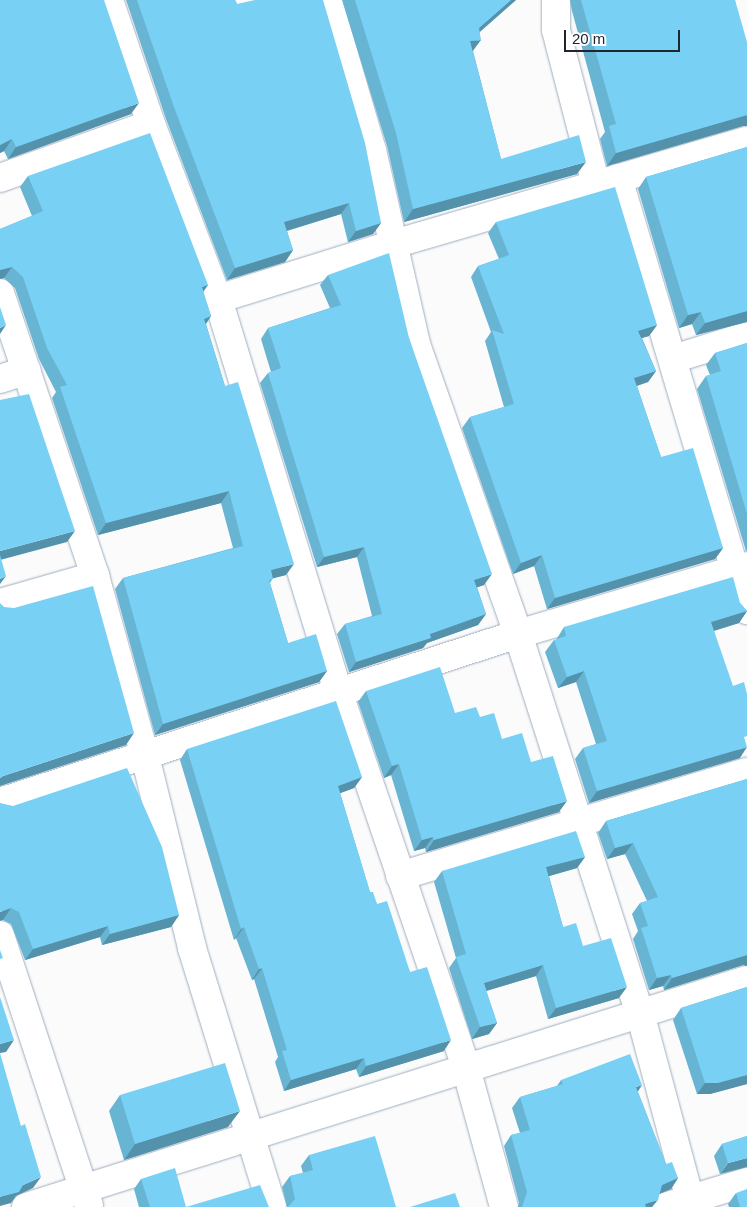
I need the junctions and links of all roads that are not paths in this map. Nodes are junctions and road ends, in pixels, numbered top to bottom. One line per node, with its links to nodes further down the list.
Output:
1 (109, 0): 4 (street)
2 (328, 0): 8 (street)
3 (556, 0): 7 (street)
4 (151, 124): 6 (street); 10 (street)
5 (747, 141): 7 (street)
6 (0, 178)
7 (607, 181): 8 (street); 12 (street)
8 (394, 244): 10 (street); 19 (street)
9 (0, 293): 13 (street)
10 (218, 299): 20 (street)
11 (747, 336): 12 (street)
12 (673, 359): 15 (street)
13 (28, 370): 14 (street); 16 (street)
14 (0, 380)
15 (741, 568): 18 (street); 19 (street)
16 (95, 576): 17 (street); 21 (street)
17 (0, 603)
18 (747, 610)
19 (518, 634): 20 (street); 24 (street)
20 (339, 694): 21 (street); 25 (street)
21 (145, 756): 23 (street); 30 (street)
22 (747, 772): 24 (street)
23 (0, 802)
24 (578, 822): 25 (street); 28 (street)
25 (400, 876): 29 (street)
26 (0, 935): 32 (street)
27 (747, 980): 28 (street)
28 (640, 1013): 29 (street); 33 (street)
29 (466, 1068): 30 (street); 36 (street)
30 (249, 1136): 32 (street); 35 (street)
31 (747, 1182): 33 (street)
32 (87, 1198): 34 (street)
33 (682, 1204)
34 (26, 1207)
35 (272, 1207)
36 (504, 1207)

